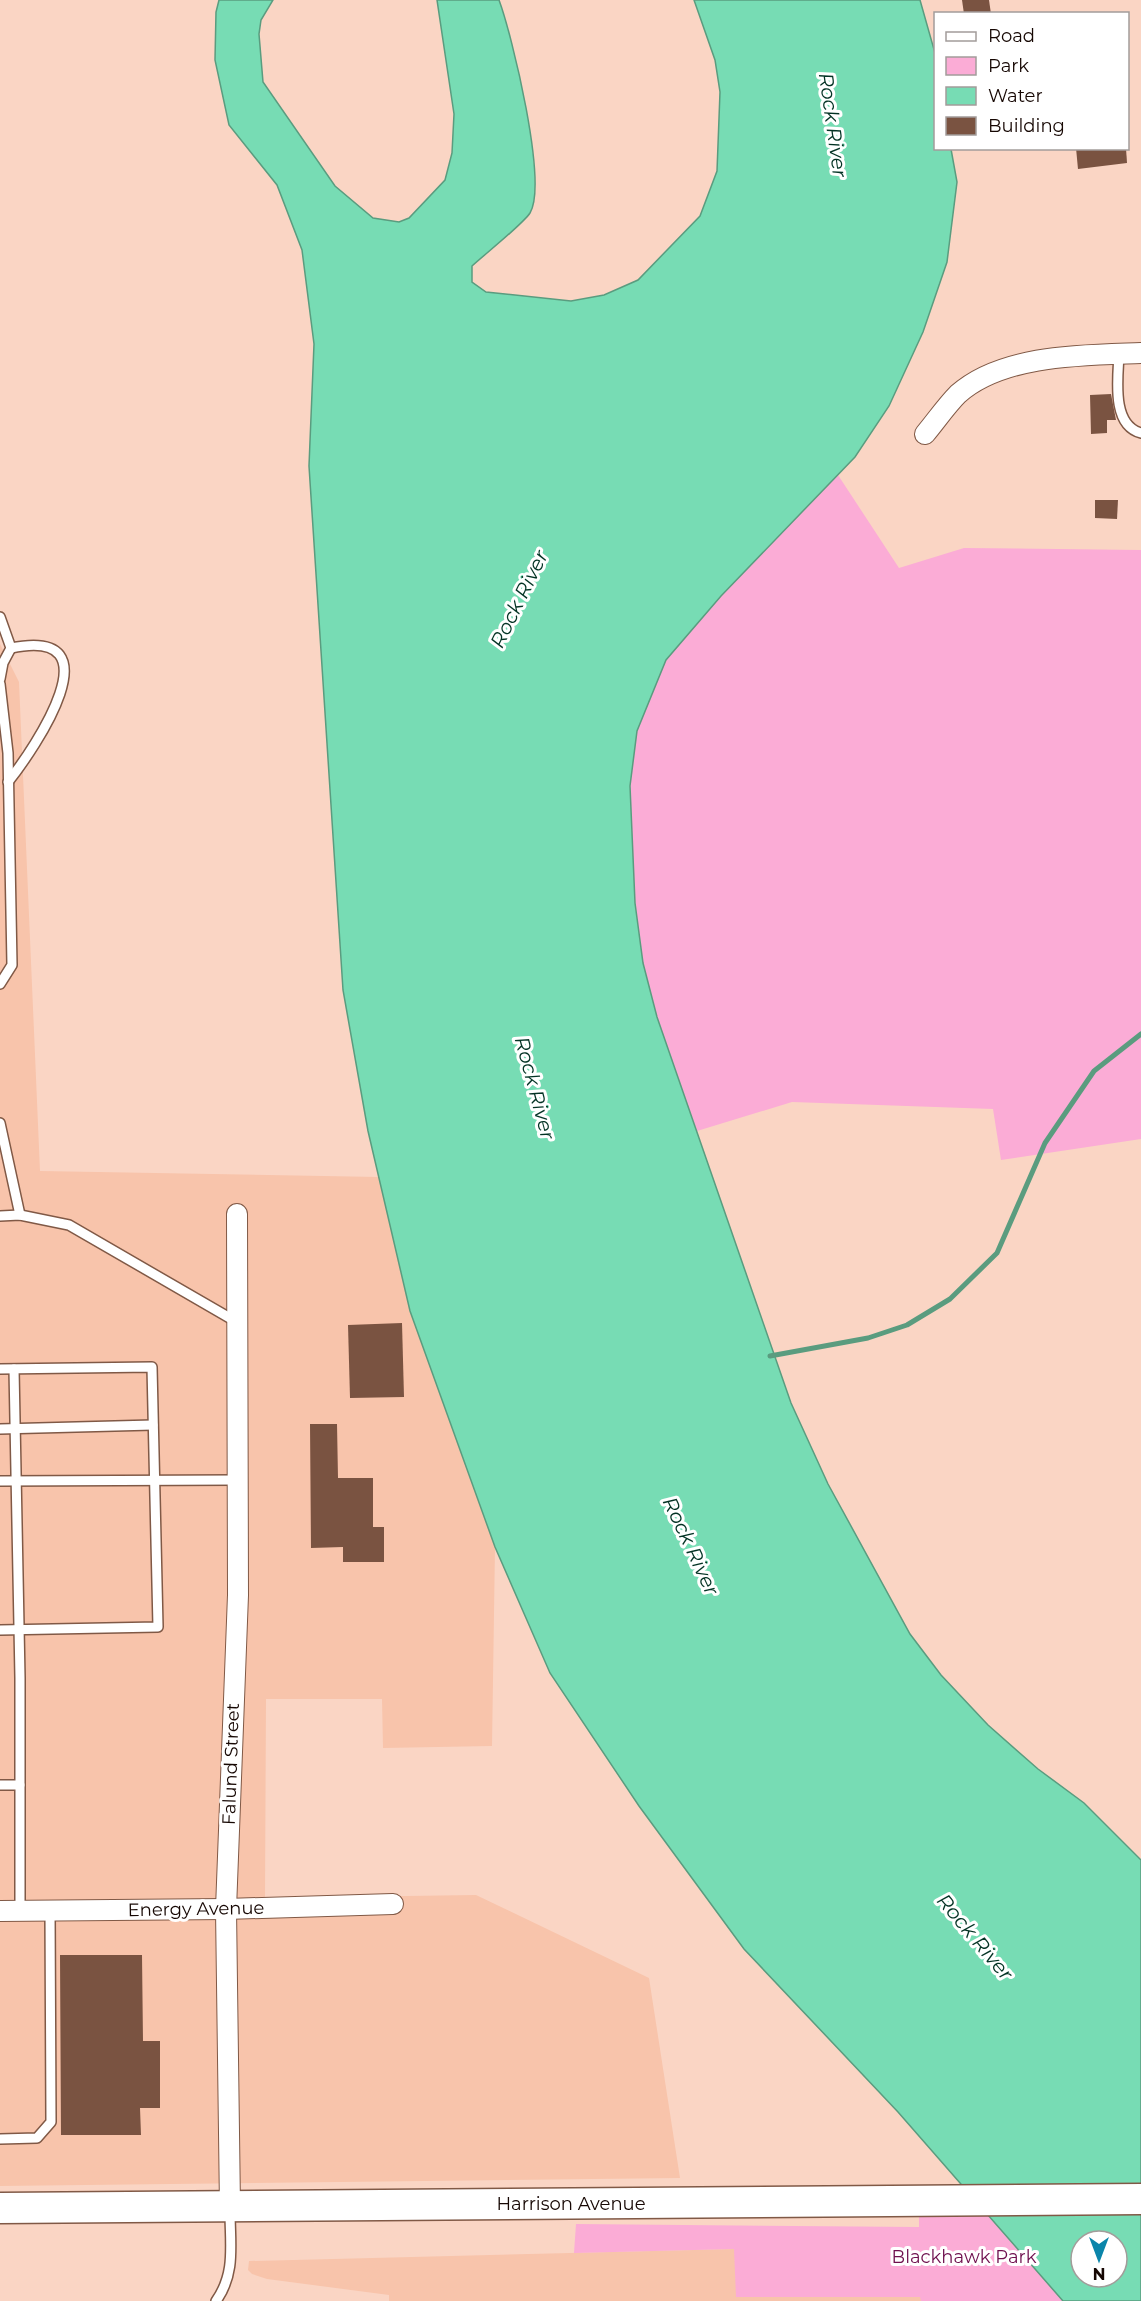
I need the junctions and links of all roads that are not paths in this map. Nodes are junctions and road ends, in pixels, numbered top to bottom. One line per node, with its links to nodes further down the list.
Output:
1 (1141, 353): 2 (street)
2 (1119, 354): 3 (lane); 4 (street)
3 (1141, 433)
4 (925, 434)
5 (0, 616): 6 (lane)
6 (11, 648): 7 (lane); 9 (lane)
7 (0, 679)
8 (0, 684): 9 (lane)
9 (8, 782): 10 (lane)
10 (0, 984)
11 (0, 1124): 13 (lane)
12 (237, 1214): 15 (street, Falund Street)
13 (20, 1215): 14 (lane); 15 (lane)
14 (0, 1216)
15 (235, 1321): 22 (street, Falund Street)
16 (0, 1369): 17 (lane)
17 (14, 1369): 18 (lane); 20 (lane)
18 (153, 1425): 20 (lane); 21 (lane)
19 (0, 1429): 20 (lane)
20 (15, 1429): 24 (lane)
21 (154, 1480): 22 (lane); 24 (lane); 25 (lane)
22 (237, 1480): 30 (street, Falund Street)
23 (0, 1481): 24 (lane)
24 (16, 1481): 25 (lane)
25 (20, 1629): 26 (lane); 28 (lane)
26 (0, 1630)
27 (0, 1785): 28 (lane)
28 (20, 1785): 33 (lane)
29 (393, 1904): 30 (street, Energy Avenue)
30 (226, 1909): 31 (street, Energy Avenue); 36 (street, Falund Street)
31 (50, 1910): 33 (street, Energy Avenue); 34 (lane)
32 (0, 1911): 33 (street, Energy Avenue)
33 (20, 1911)
34 (0, 2139)
35 (1141, 2199): 36 (main road, Harrison Avenue)
36 (230, 2207): 37 (main road, Harrison Avenue); 38 (lane)
37 (0, 2208)
38 (216, 2301)

